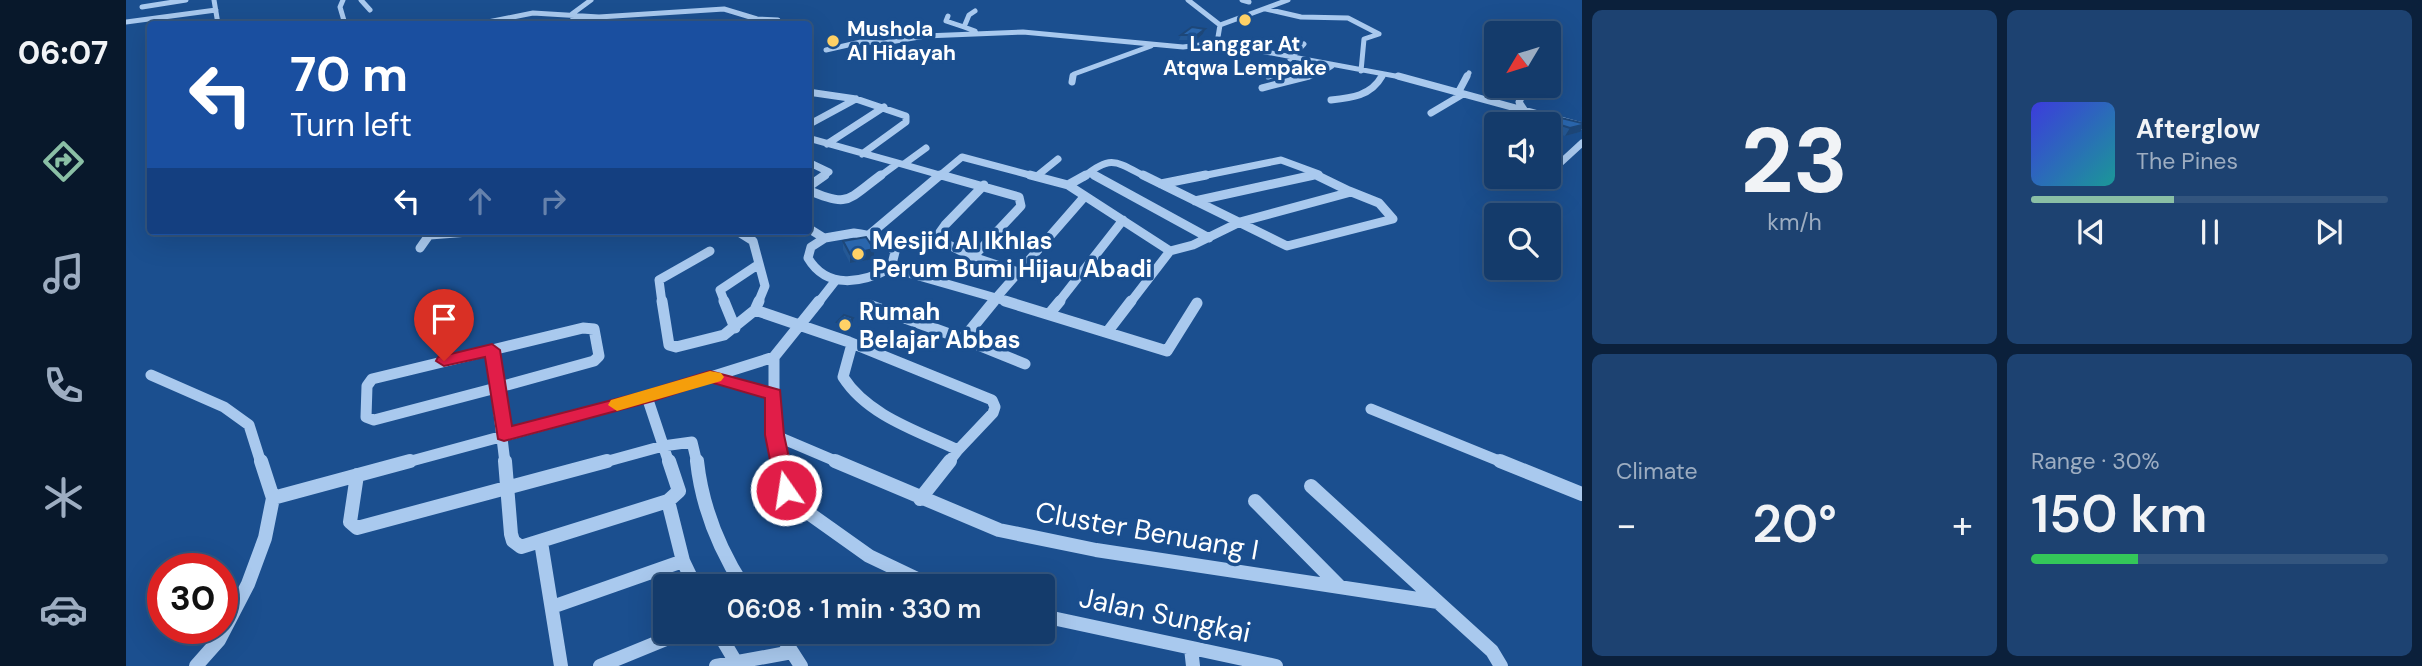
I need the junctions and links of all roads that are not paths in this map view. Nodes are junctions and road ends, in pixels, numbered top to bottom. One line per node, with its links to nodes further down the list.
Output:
1 (186, 0): 11 (street)
2 (214, 0): 13 (street)
3 (343, 0): 20 (street)
4 (360, 0): 14 (street)
5 (591, 0): 16 (street)
6 (1188, 0): 24 (street)
7 (1242, 0): 10 (street)
8 (1273, 0): 9 (street)
9 (1286, 1): 12 (street)
10 (1249, 2)
11 (142, 7)
12 (1266, 9): 24 (street); 34 (street)
13 (215, 10): 19 (street); 23 (street)
14 (370, 10)
15 (975, 11): 25 (street)
16 (572, 14): 18 (street); 21 (street); 22 (street)
17 (948, 16): 25 (street)
18 (778, 20)
19 (217, 21)
20 (344, 21)
21 (492, 21)
22 (573, 21)
23 (126, 22)
24 (1220, 25): 27 (street)
25 (964, 27): 26 (street)
26 (981, 33): 28 (street); 30 (street)
27 (1217, 43): 28 (street); 31 (street)
28 (1153, 44): 38 (street)
29 (1304, 44): 31 (street)
30 (826, 50)
31 (1290, 59): 32 (street)
32 (1300, 61): 33 (street); 37 (street)
33 (1332, 66): 34 (street); 39 (street)
34 (1361, 71): 36 (street)
35 (1469, 73): 42 (street)
36 (1382, 74): 42 (street); 46 (street)
37 (1268, 77)
38 (1072, 82)
39 (1262, 88)
40 (812, 92): 41 (street)
41 (819, 93): 43 (street); 45 (street)
42 (1461, 94): 48 (street); 50 (street)
43 (812, 97)
44 (1521, 98): 48 (street)
45 (856, 99): 47 (street); 52 (street)
46 (1331, 100)
47 (884, 107): 55 (street); 58 (street)
48 (1525, 111): 49 (street)
49 (1529, 112)
50 (1431, 113)
51 (1561, 121): 53 (street)
52 (812, 123)
53 (1582, 126)
54 (812, 139): 55 (street)
55 (828, 144): 58 (street); 63 (street)
56 (1582, 144): 60 (street)
57 (926, 148): 61 (street)
58 (862, 154): 61 (street)
59 (1058, 159): 67 (street)
60 (1561, 162)
61 (901, 163): 63 (street); 65 (street)
62 (812, 164): 69 (street)
63 (890, 170): 72 (street)
64 (1090, 173): 68 (street); 71 (street); 83 (street)
65 (941, 174): 67 (street); 70 (street); 81 (street)
66 (1316, 175): 68 (street); 73 (street); 75 (street)
67 (1037, 176): 71 (street)
68 (1161, 184): 75 (street)
69 (812, 185)
70 (984, 185): 87 (street); 87 (street)
71 (1068, 185): 74 (street)
72 (812, 190)
73 (1349, 191): 77 (street); 77 (street)
74 (1085, 196): 76 (street); 90 (street)
75 (1195, 201): 77 (street)
76 (1124, 220): 86 (street); 96 (street)
77 (1240, 222): 83 (street)
78 (812, 230): 82 (street)
79 (430, 235): 84 (street)
80 (743, 235): 88 (street)
81 (869, 235): 82 (street); 89 (street)
82 (824, 238): 91 (street)
83 (1209, 238): 86 (street)
84 (420, 248)
85 (710, 251): 98 (street)
86 (1170, 251): 99 (street)
87 (973, 257): 90 (street)
88 (756, 266): 95 (street); 98 (street)
89 (891, 268): 91 (street); 92 (street)
90 (1018, 272): 92 (street)
91 (836, 280): 97 (street)
92 (996, 298): 96 (street); 100 (street)
93 (1197, 303): 99 (street)
94 (869, 305): 100 (street)
95 (755, 310): 97 (street); 98 (street)
96 (1050, 313): 99 (street)
97 (800, 324): 101 (street); 103 (street)
98 (735, 328)
99 (1108, 331)
100 (963, 339): 104 (street)
101 (857, 346): 114 (street); 114 (street)
102 (492, 350): 107 (street); 107 (street); 107 (street)
103 (774, 357): 106 (street); 108 (street)
104 (1025, 363)
105 (151, 375): 119 (street)
106 (710, 376): 108 (street); 109 (street)
107 (496, 389): 111 (street)
108 (774, 394): 112 (street)
109 (647, 397): 111 (street); 113 (street)
110 (1371, 409): 118 (street)
111 (504, 435): 115 (street); 117 (street)
112 (774, 435): 120 (street, Cluster Benuang I); 127 (street)
113 (663, 446): 117 (street); 121 (street); 126 (street)
114 (958, 450): 120 (street)
115 (356, 475): 117 (street); 119 (street)
116 (1311, 486): 129 (street)
117 (509, 488): 123 (street)
118 (1582, 494)
119 (273, 498): 138 (street)
120 (920, 499): 128 (street, Cluster Benuang I)
121 (668, 501): 123 (street); 124 (street)
122 (1255, 501): 128 (street)
123 (541, 541): 130 (street)
124 (683, 561): 125 (street); 130 (street)
125 (689, 574)
126 (734, 574)
127 (907, 574)
128 (1339, 586): 129 (street, Cluster Benuang I)
129 (1438, 602): 144 (street)
130 (552, 607): 139 (street)
131 (1055, 619): 135 (street, Jalan Sungkai)
132 (654, 644): 140 (street)
133 (725, 644): 137 (street)
134 (787, 644): 136 (street)
135 (1191, 648): 142 (street); 143 (street, Jalan Sungkai)
136 (797, 659): 137 (street)
137 (737, 664): 141 (street)
138 (196, 666)
139 (561, 666)
140 (600, 666)
141 (716, 666)
142 (1193, 666)
143 (1276, 666)
144 (1501, 666)

